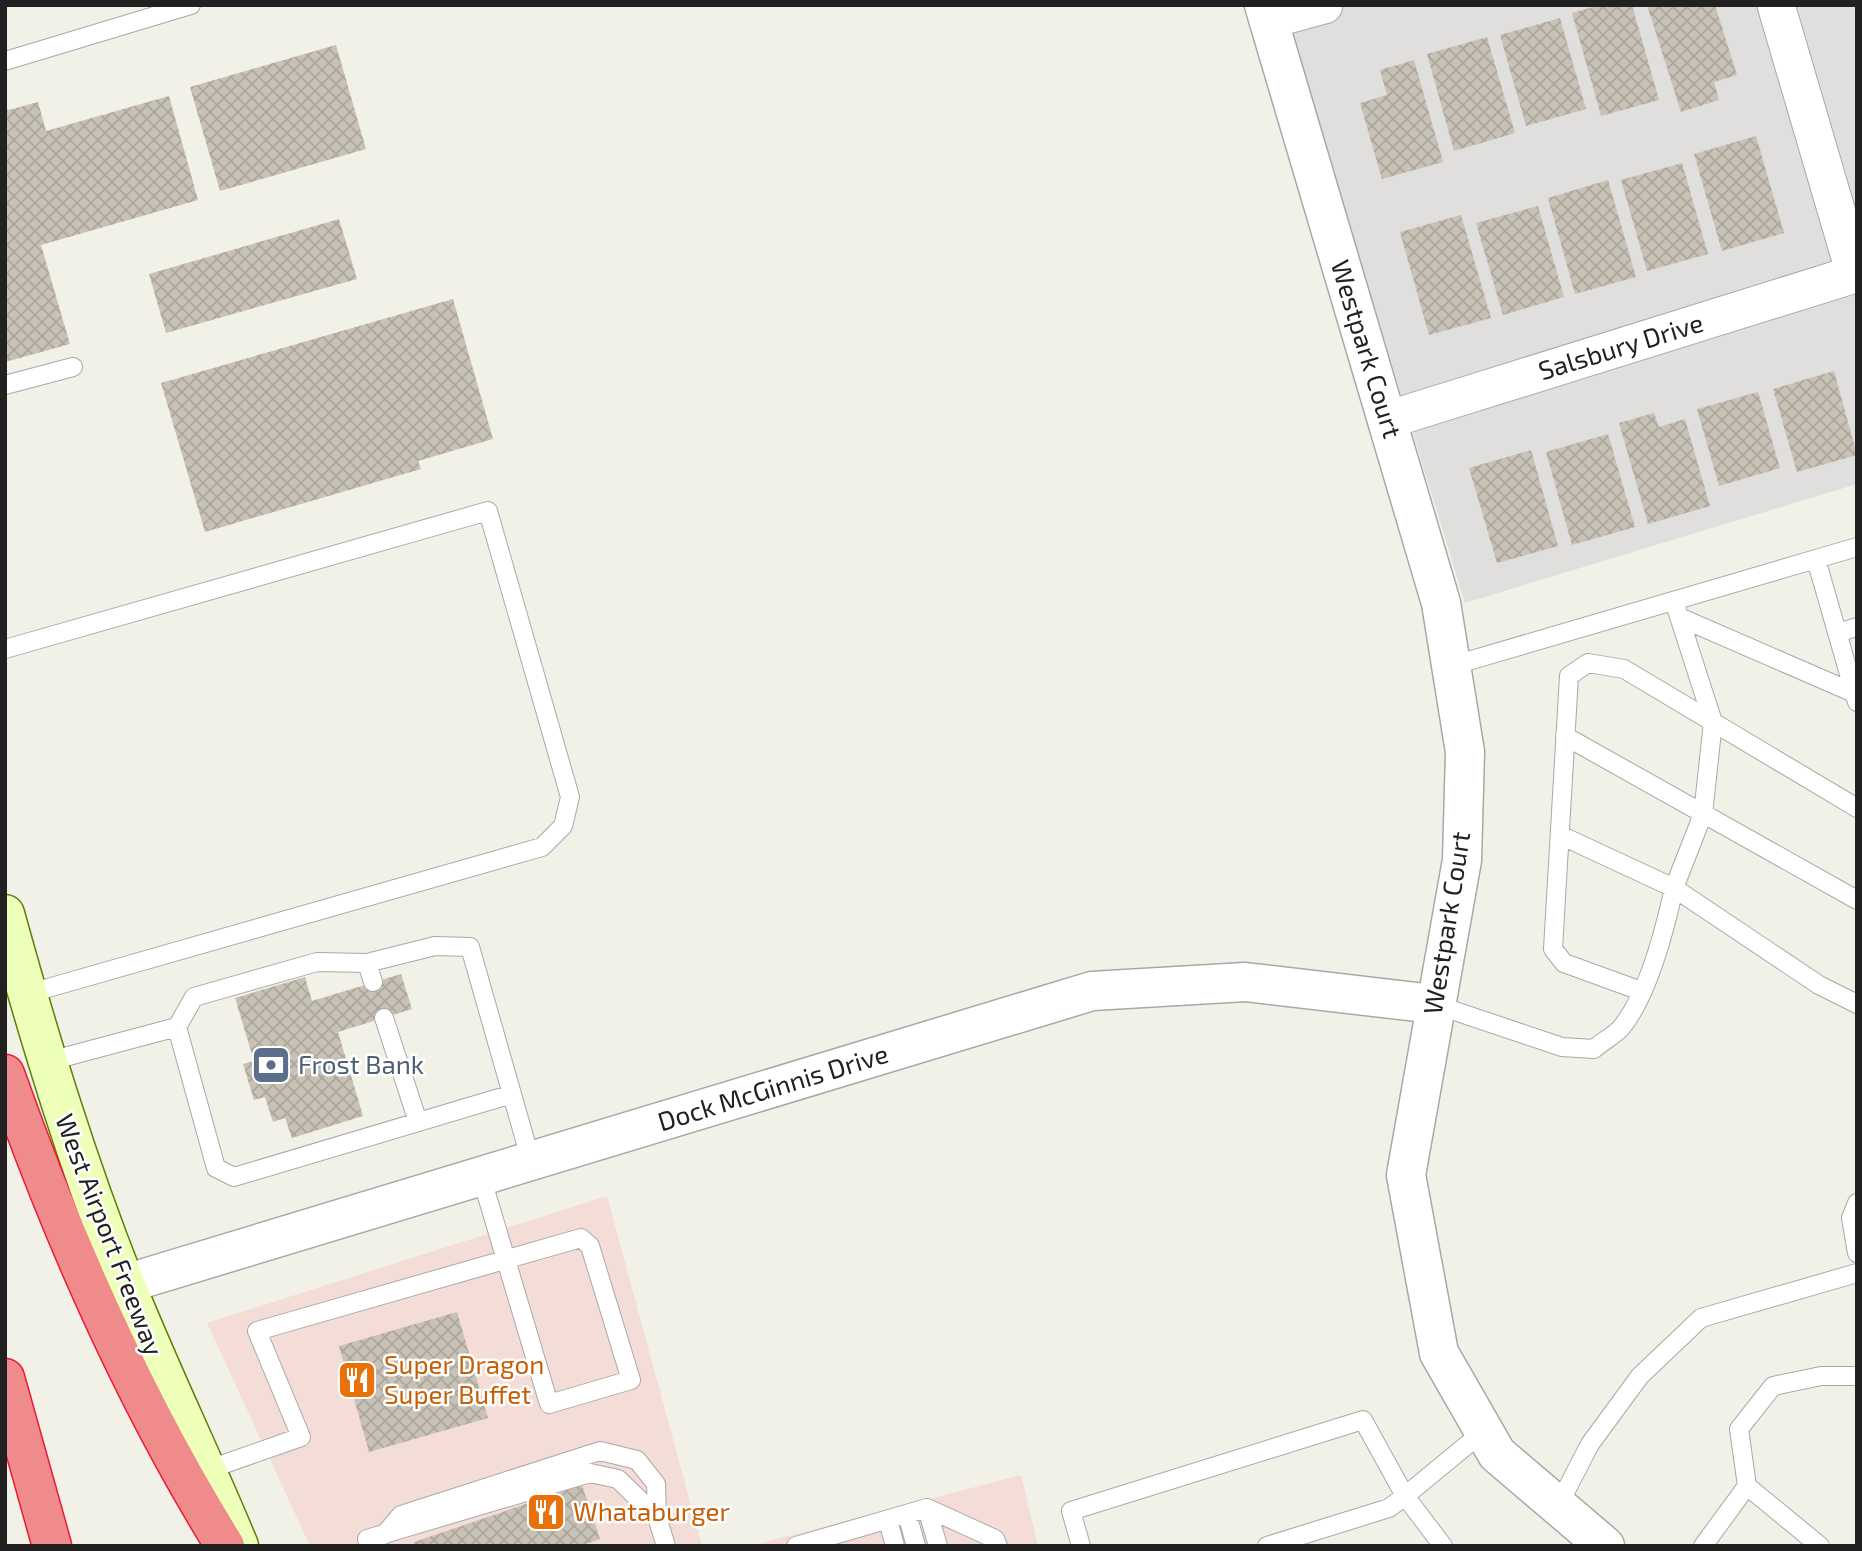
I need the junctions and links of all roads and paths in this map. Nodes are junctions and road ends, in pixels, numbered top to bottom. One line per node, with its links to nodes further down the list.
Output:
1 (191, 5): 5 (lane)
2 (1324, 5): 4 (street)
3 (1776, 5): 6 (street)
4 (1266, 13): 9 (street, Westpark Court)
5 (5, 61)
6 (1856, 274): 9 (street, Salsbury Drive)
7 (73, 367): 8 (lane)
8 (5, 385)
9 (1387, 420): 16 (street, Westpark Court)
10 (1857, 547): 11 (lane)
11 (1816, 559): 12 (lane); 14 (lane)
12 (1677, 609): 16 (lane); 17 (lane); 18 (lane)
13 (1857, 627): 14 (lane)
14 (1837, 633): 17 (lane)
15 (5, 649): 29 (lane)
16 (1451, 666): 30 (street, Westpark Court)
17 (1855, 698)
18 (1713, 722): 19 (lane); 20 (lane); 21 (lane)
19 (1565, 736): 21 (lane); 22 (lane)
20 (1857, 808)
21 (1703, 814): 23 (lane); 24 (lane)
22 (1560, 835): 23 (lane); 28 (lane)
23 (1674, 888): 28 (lane); 31 (lane)
24 (1857, 900)
25 (5, 914): 29 (main road, West Airport Freeway)
26 (367, 962): 27 (lane); 33 (lane); 36 (lane)
27 (373, 982)
28 (1641, 991): 30 (lane)
29 (27, 994): 34 (main road, West Airport Freeway)
30 (1434, 1004): 38 (street, Dock McGinnis Drive); 47 (street, Westpark Court)
31 (1857, 1004)
32 (384, 1018): 37 (lane)
33 (177, 1027): 34 (lane); 37 (lane)
34 (46, 1062): 44 (main road, West Airport Freeway)
35 (5, 1074): 59 (highway)
36 (512, 1094): 37 (lane); 38 (lane)
37 (418, 1122)
38 (531, 1161): 39 (street, Dock McGinnis Drive)
39 (481, 1176): 42 (lane); 44 (street, Dock McGinnis Drive)
40 (1857, 1203): 41 (lane)
41 (1857, 1253)
42 (505, 1260): 42 (lane); 48 (lane)
43 (1857, 1273): 51 (lane)
44 (125, 1284): 48 (main road, West Airport Freeway)
45 (1857, 1376): 49 (lane)
46 (5, 1378): 58 (highway)
47 (1484, 1431): 50 (lane); 51 (street, Westpark Court)
48 (207, 1470): 60 (main road, West Airport Freeway)
49 (1746, 1486): 71 (lane); 72 (lane)
50 (1405, 1496): 67 (lane); 68 (lane); 69 (lane)
51 (1558, 1506): 70 (street, Westpark Court)
52 (927, 1508): 53 (lane); 65 (lane); 66 (lane)
53 (907, 1514): 55 (lane); 64 (lane)
54 (657, 1517): 56 (lane); 56 (lane); 61 (lane)
55 (888, 1520): 57 (lane); 63 (lane)
56 (374, 1540)
57 (818, 1543): 62 (lane)
58 (52, 1546)
59 (225, 1546)
60 (239, 1546)
61 (666, 1546)
62 (796, 1546)
63 (895, 1546)
64 (916, 1546)
65 (938, 1546)
66 (998, 1546)
67 (1081, 1546)
68 (1267, 1546)
69 (1443, 1546)
70 (1605, 1546)
71 (1703, 1546)
72 (1820, 1546)

